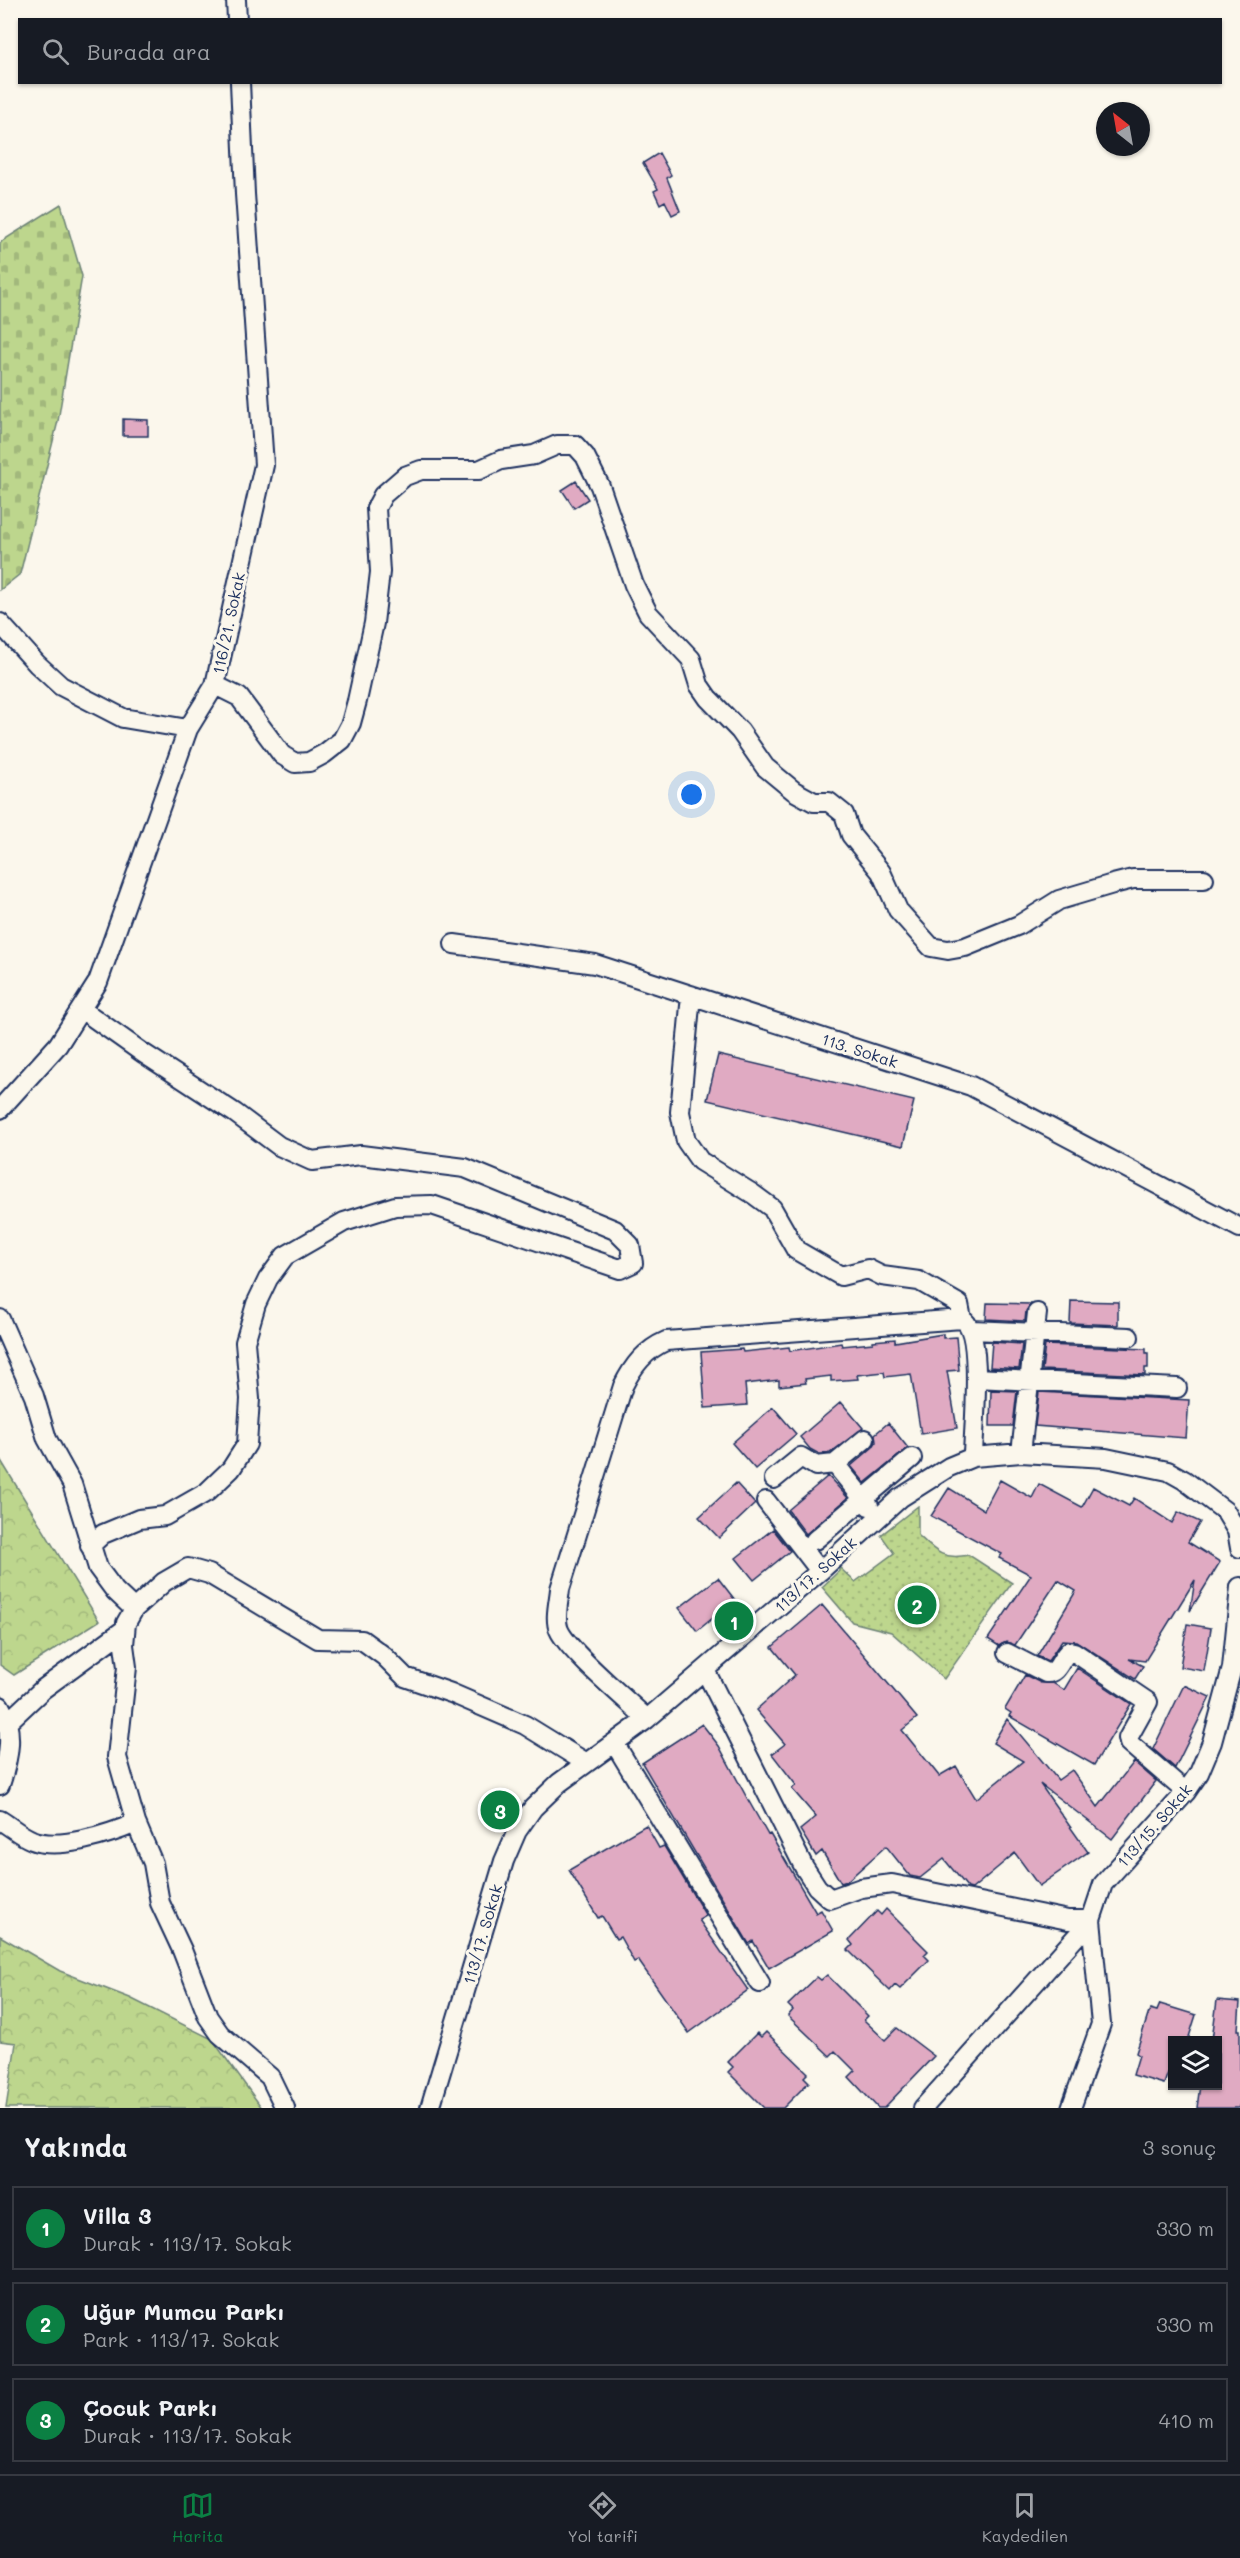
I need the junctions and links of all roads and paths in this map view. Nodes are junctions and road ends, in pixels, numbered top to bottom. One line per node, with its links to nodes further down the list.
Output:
1 (236, 0): 2 (street)
2 (237, 18)
3 (240, 84): 5 (street, 116/21. Sokak)
4 (0, 622): 6 (street)
5 (215, 685): 6 (street, 116/21. Sokak); 7 (street)
6 (188, 729): 10 (street, 116/21. Sokak)
7 (1204, 879)
8 (454, 944): 9 (street, 113. Sokak)
9 (691, 995): 12 (street, 113. Sokak); 15 (street)
10 (81, 1009): 11 (street, 116/21. Sokak); 31 (street)
11 (0, 1109)
12 (1240, 1228)
13 (1037, 1313): 16 (street)
14 (0, 1318): 31 (street)
15 (967, 1324): 16 (street); 18 (street); 40 (street)
16 (1035, 1332): 17 (street); 19 (street)
17 (1129, 1337)
18 (976, 1378): 19 (street); 23 (street)
19 (1029, 1380): 20 (street); 22 (street)
20 (1177, 1388)
21 (865, 1439): 25 (street)
22 (1021, 1453): 23 (street, 113/17. Sokak); 32 (street, 113/17. Sokak)
23 (973, 1457): 29 (street, 113/17. Sokak)
24 (912, 1458): 27 (street)
25 (835, 1464): 26 (street); 27 (street)
26 (774, 1479)
27 (863, 1499): 29 (street); 30 (street)
28 (766, 1501): 33 (street)
29 (877, 1517): 33 (street, 113/17. Sokak)
30 (814, 1540)
31 (90, 1546): 35 (street)
32 (1240, 1548)
33 (820, 1571): 38 (street, 113/17. Sokak)
34 (1240, 1587): 44 (street, 113/15. Sokak)
35 (134, 1609): 36 (street); 42 (street)
36 (126, 1629): 39 (street); 46 (street)
37 (1007, 1653): 44 (street)
38 (705, 1670): 40 (street, 113/17. Sokak); 47 (street)
39 (4, 1713): 43 (street)
40 (647, 1719): 41 (street, 113/17. Sokak)
41 (615, 1744): 42 (street, 113/17. Sokak); 48 (street)
42 (585, 1762): 50 (street, 113/17. Sokak)
43 (0, 1785)
44 (1186, 1792): 47 (street, 113/15. Sokak)
45 (0, 1820): 46 (street)
46 (136, 1823): 49 (street)
47 (1091, 1920): 51 (street); 52 (street)
48 (760, 1983)
49 (285, 2108)
50 (430, 2108)
51 (923, 2108)
52 (1071, 2108)

